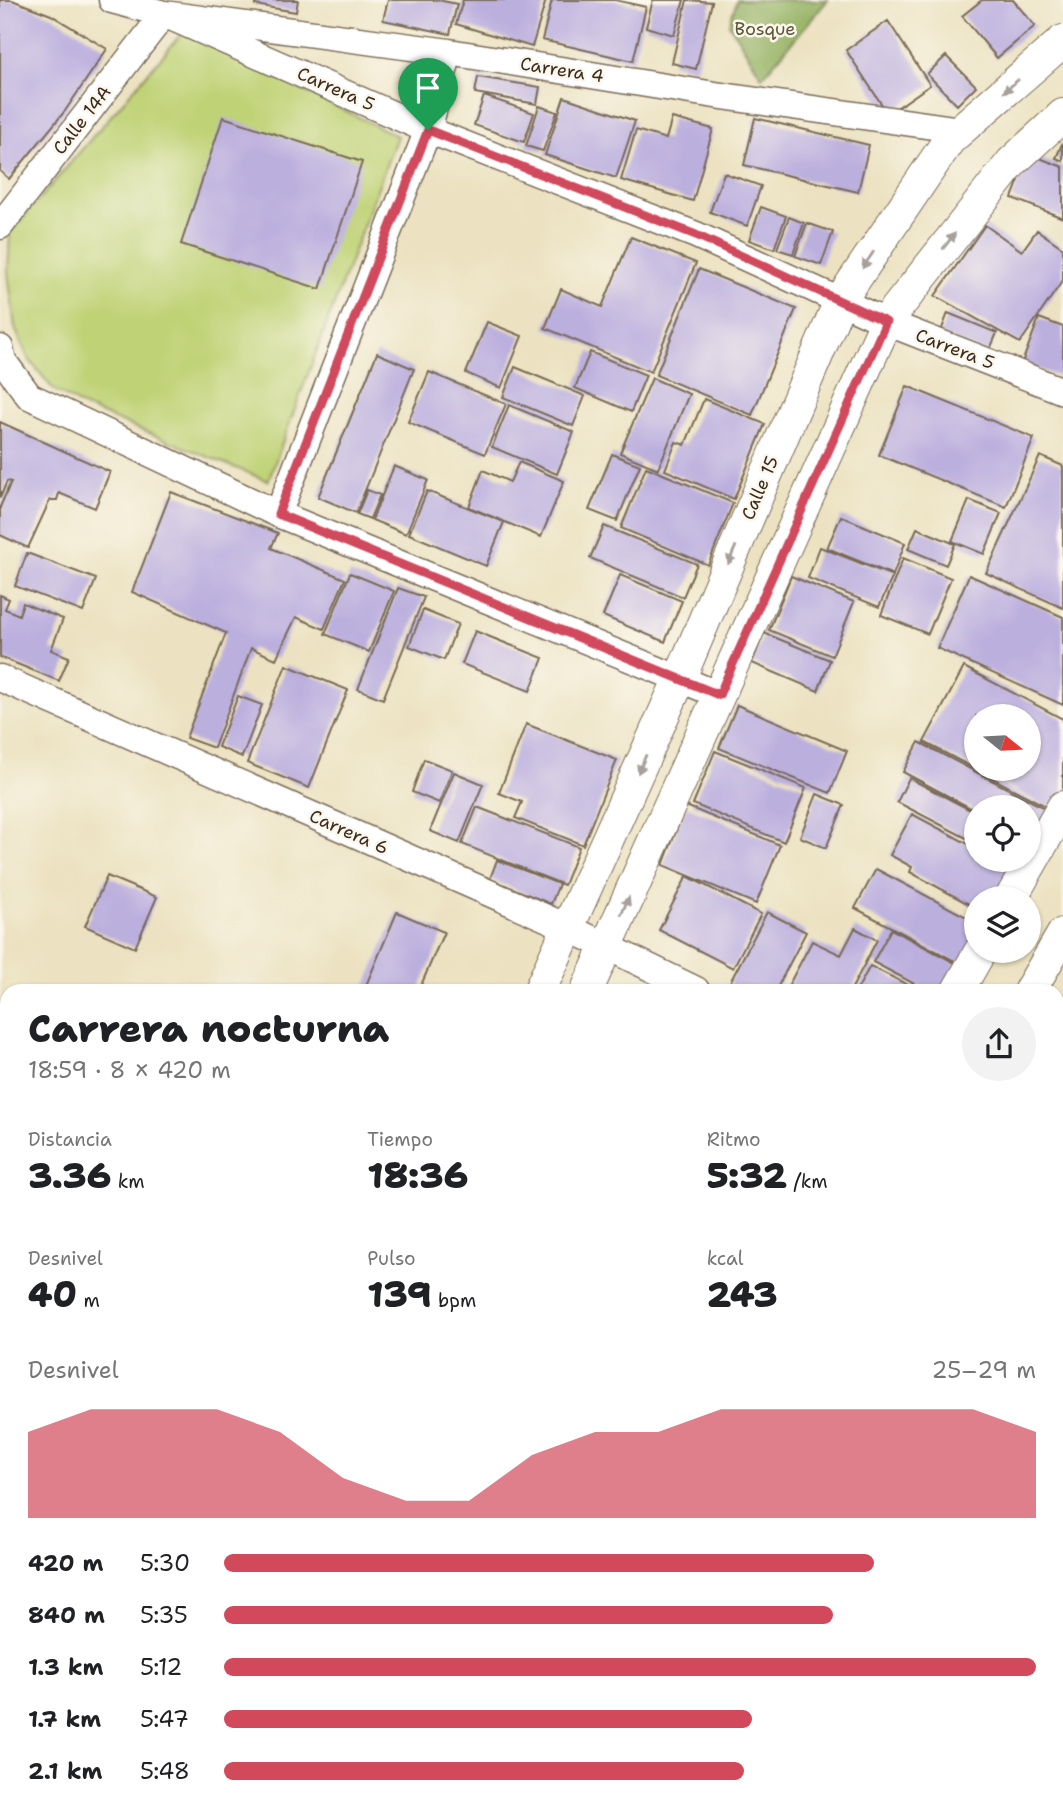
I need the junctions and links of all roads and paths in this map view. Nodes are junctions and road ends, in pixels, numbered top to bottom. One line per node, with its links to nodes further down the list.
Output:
1 (112, 0): 2 (street, Carrera 5)
2 (164, 14): 4 (street, Carrera 4); 6 (street, Carrera 5); 8 (street, Calle 14A)
3 (1063, 41): 7 (street, Calle 15, one-way to 7)
4 (449, 52): 6 (street); 7 (street, Carrera 4)
5 (1063, 115): 10 (street, one-way to 5)
6 (428, 130): 9 (street, Carrera 5); 13 (street)
7 (961, 130): 9 (street, Calle 15, one-way to 9)
8 (0, 226)
9 (840, 301): 10 (street, Carrera 5); 15 (street, Calle 15, one-way to 15)
10 (886, 322): 12 (street, Carrera 5); 16 (street)
11 (0, 348): 13 (street)
12 (1063, 390)
13 (278, 514): 15 (street)
14 (0, 678): 19 (street, Carrera 6)
15 (680, 678): 16 (street); 19 (street, Calle 15, one-way to 19)
16 (719, 695): 21 (street, one-way to 16)
17 (1063, 807): 18 (street)
18 (1018, 886)
19 (569, 929): 21 (street, Carrera 6); 23 (street, Calle 15)
20 (1063, 934): 27 (street)
21 (607, 947): 24 (street); 25 (street, Carrera 6)
22 (974, 963): 26 (street)
23 (543, 984)
24 (590, 984)
25 (684, 984)
26 (961, 984)
27 (1034, 984)

